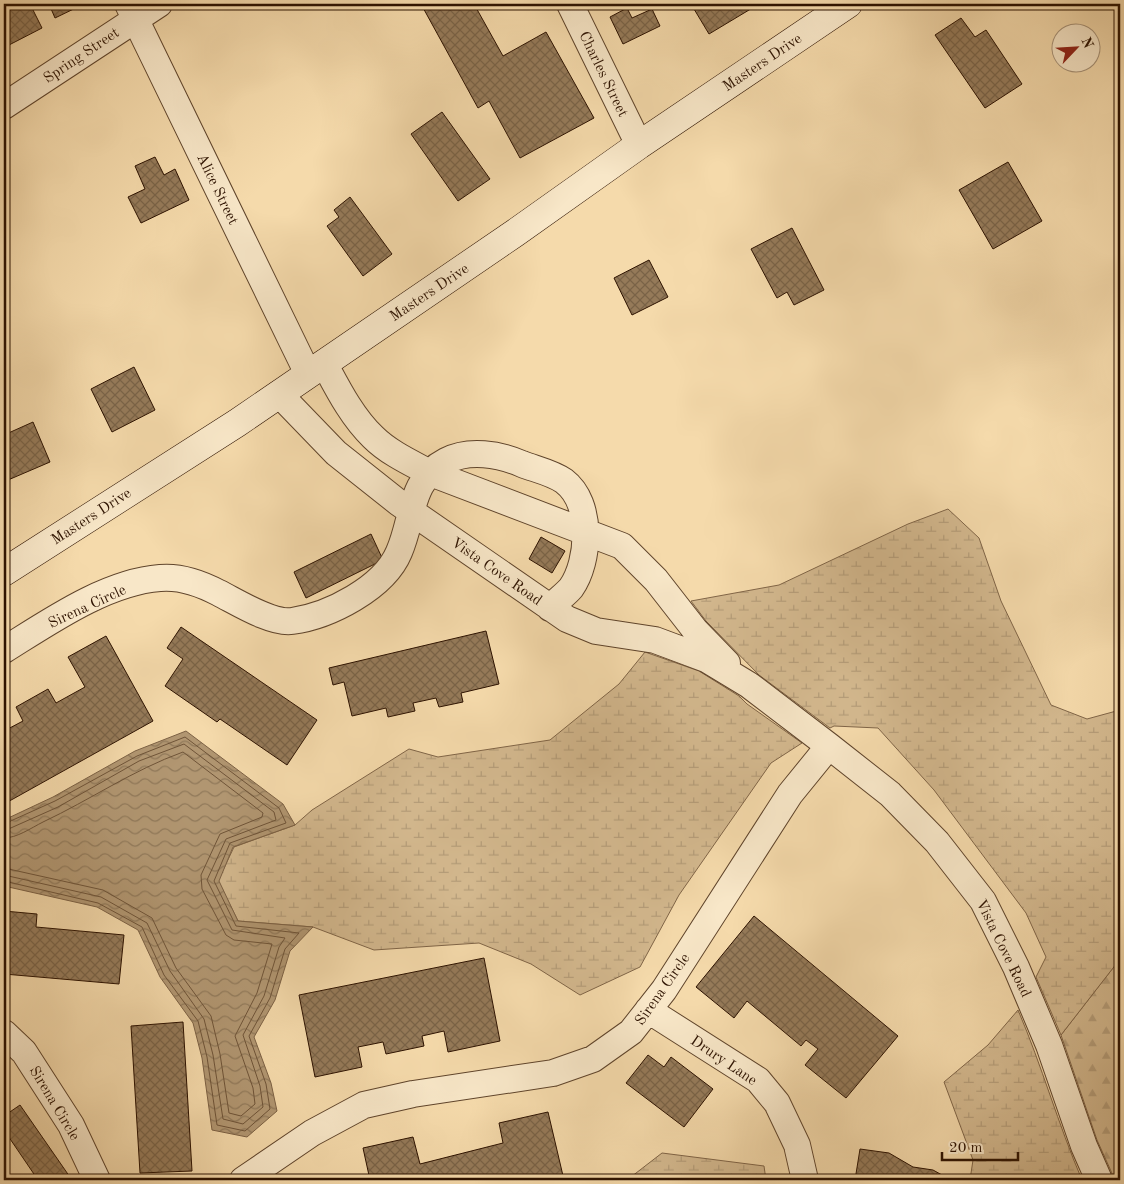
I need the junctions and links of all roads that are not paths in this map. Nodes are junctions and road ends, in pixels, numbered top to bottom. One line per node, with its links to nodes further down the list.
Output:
1 (158, 4): 4 (street, Spring Street)
2 (570, 4): 6 (street, Charles Street)
3 (848, 4): 6 (street, Masters Drive)
4 (131, 11): 5 (street, Spring Street); 7 (street, Alice Street)
5 (4, 106)
6 (639, 145): 7 (street, Masters Drive)
7 (316, 369): 8 (street, Masters Drive); 9 (street, Vista Cove Road)
8 (279, 394): 10 (street, Vista Cove Road); 12 (street, Masters Drive)
9 (428, 472): 10 (street, Sirena Circle); 11 (street, Vista Cove Road); 11 (street)
10 (413, 512): 13 (street, Vista Cove Road); 14 (street, Sirena Circle)
11 (586, 531): 13 (street); 15 (street, Vista Cove Road)
12 (4, 572)
13 (550, 608): 15 (street, Vista Cove Road)
14 (4, 650)
15 (749, 685): 16 (street, Vista Cove Road)
16 (829, 746): 17 (street, Sirena Circle); 22 (street, Vista Cove Road)
17 (648, 1010): 20 (street, Sirena Circle); 21 (street, Drury Lane)
18 (4, 1032): 19 (street, Sirena Circle)
19 (97, 1180)
20 (243, 1180)
21 (805, 1180)
22 (1099, 1180)

